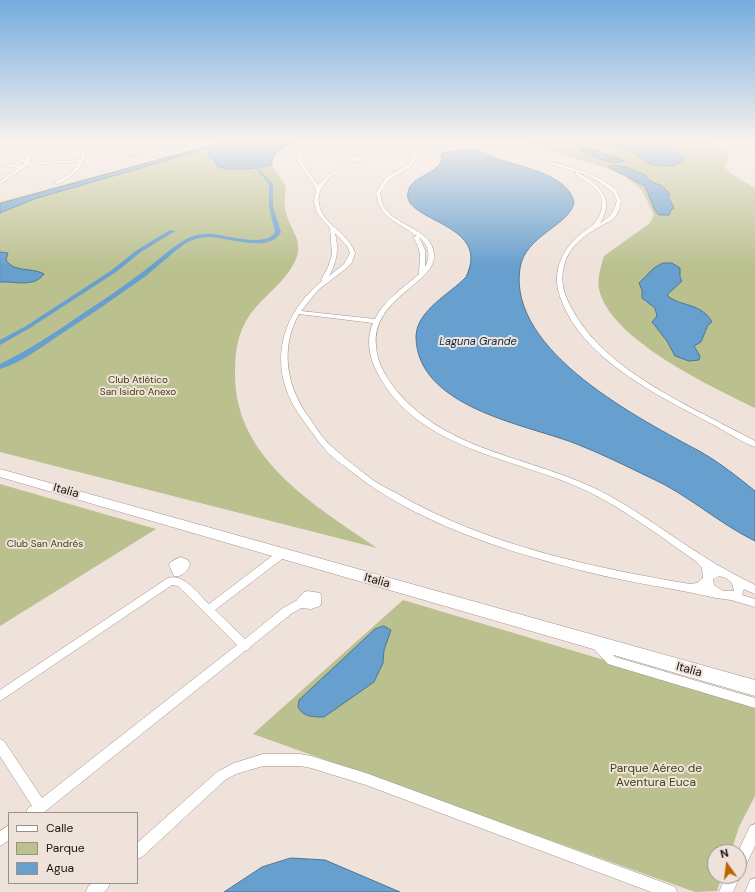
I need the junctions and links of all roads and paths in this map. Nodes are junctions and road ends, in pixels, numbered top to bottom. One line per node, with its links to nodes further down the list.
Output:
1 (316, 184): 6 (street)
2 (323, 184): 6 (street)
3 (382, 184): 19 (street)
4 (592, 184): 7 (street)
5 (605, 184): 8 (street)
6 (318, 190): 12 (street)
7 (599, 190): 8 (street); 9 (street)
8 (613, 190): 10 (street)
9 (604, 212): 10 (street); 11 (street)
10 (614, 214): 11 (street)
11 (594, 227): 20 (street)
12 (332, 230): 13 (street); 14 (street)
13 (344, 238): 14 (street); 16 (street)
14 (334, 239): 15 (street)
15 (330, 269): 16 (street); 17 (street)
16 (341, 270): 17 (street)
17 (323, 282): 18 (street)
18 (297, 312): 19 (street); 27 (street)
19 (376, 321): 23 (street)
20 (755, 444)
21 (0, 473): 22 (street, Italia)
22 (282, 553): 33 (street); 34 (street, Italia)
23 (700, 559): 24 (street); 25 (street)
24 (724, 573): 25 (street); 26 (street)
25 (707, 578): 27 (street); 29 (street)
26 (734, 579): 28 (street); 30 (street)
27 (690, 588): 29 (street)
28 (755, 590)
29 (721, 595): 30 (street)
30 (733, 596): 31 (street)
31 (755, 603)
32 (300, 604): 35 (street)
33 (208, 609): 35 (street); 37 (street)
34 (596, 643): 36 (street, Italia); 38 (street)
35 (245, 646): 40 (street)
36 (755, 688)
37 (0, 696)
38 (755, 702)
39 (0, 745): 40 (street)
40 (37, 810)
41 (755, 831): 44 (street)
42 (8, 833): 43 (street)
43 (0, 839)
44 (747, 848)
45 (138, 851): 48 (street)
46 (102, 884): 49 (street)
47 (755, 885): 50 (street)
48 (666, 891)
49 (93, 892)
50 (752, 892)

